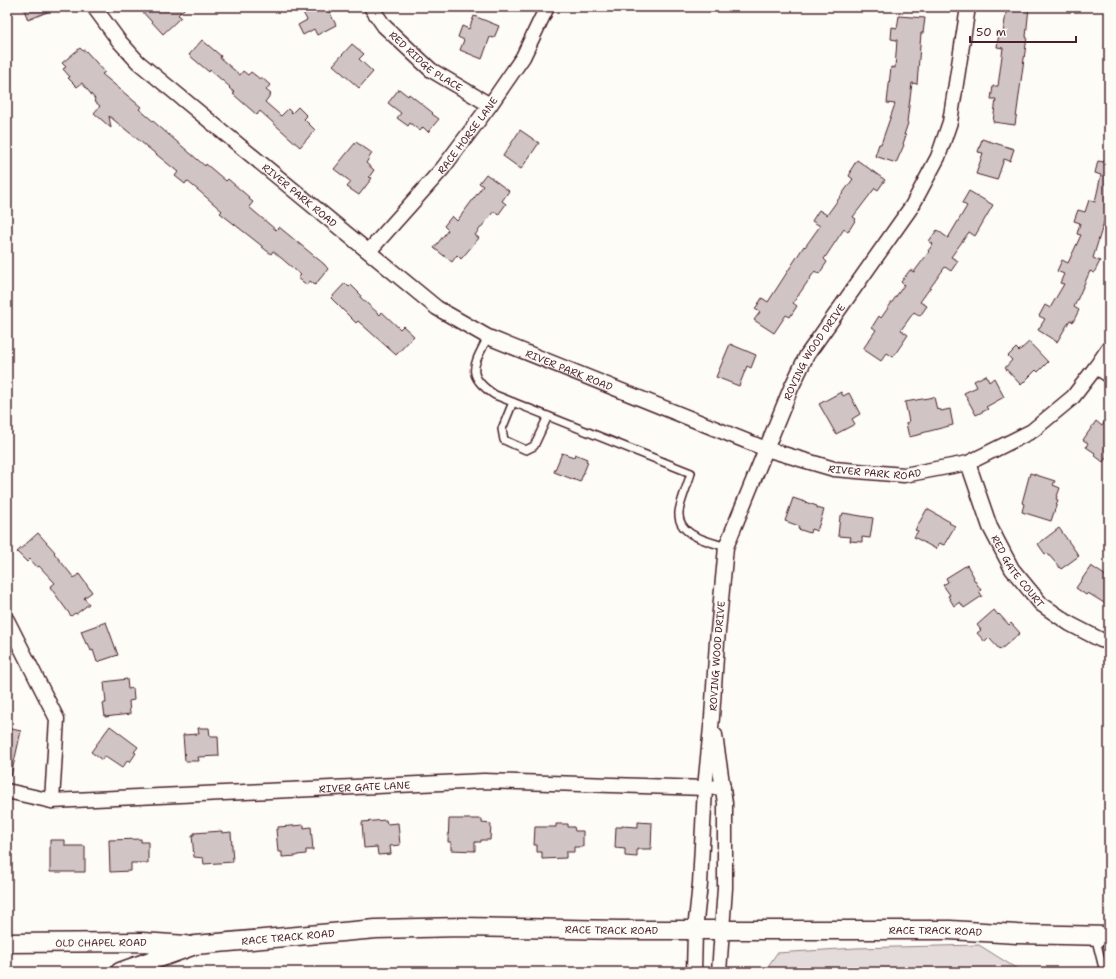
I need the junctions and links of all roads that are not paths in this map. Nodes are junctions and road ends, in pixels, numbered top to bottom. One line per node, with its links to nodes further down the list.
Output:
1 (94, 7): 6 (street, RIVER PARK ROAD)
2 (371, 7): 5 (street, RED RIDGE PLACE)
3 (547, 7): 5 (street, RACE HORSE LANE)
4 (968, 7): 13 (street, ROVING WOOD DRIVE)
5 (490, 105): 6 (street, RACE HORSE LANE)
6 (369, 251): 7 (street, RIVER PARK ROAD)
7 (488, 337): 11 (lane); 13 (street, RIVER PARK ROAD)
8 (1109, 348): 9 (street, RIVER PARK ROAD)
9 (1096, 367): 10 (street); 14 (street, RIVER PARK ROAD)
10 (1109, 375)
11 (513, 402): 12 (lane); 12 (lane)
12 (548, 416): 15 (lane)
13 (766, 449): 14 (street, RIVER PARK ROAD); 15 (street, ROVING WOOD DRIVE)
14 (968, 463): 17 (street, RED GATE COURT)
15 (726, 547): 18 (street, ROVING WOOD DRIVE)
16 (7, 620): 22 (street)
17 (1109, 642)
18 (712, 717): 19 (street, ROVING WOOD DRIVE); 20 (street, ROVING WOOD DRIVE)
19 (723, 787): 20 (street, RIVER GATE LANE); 24 (street, ROVING WOOD DRIVE)
20 (705, 788): 22 (street, RIVER GATE LANE); 23 (street, ROVING WOOD DRIVE)
21 (7, 791): 22 (street, RIVER GATE LANE)
22 (52, 800)
23 (695, 930): 24 (street, RACE TRACK ROAD); 27 (street, RACE TRACK ROAD); 29 (street, ROVING WOOD DRIVE)
24 (723, 930): 25 (street, RACE TRACK ROAD); 30 (street, ROVING WOOD DRIVE)
25 (1102, 936): 31 (lane)
26 (7, 943): 27 (street, OLD CHAPEL ROAD)
27 (195, 945): 28 (street, RACE TRACK ROAD)
28 (120, 972)
29 (694, 972)
30 (719, 972)
31 (1104, 972)

